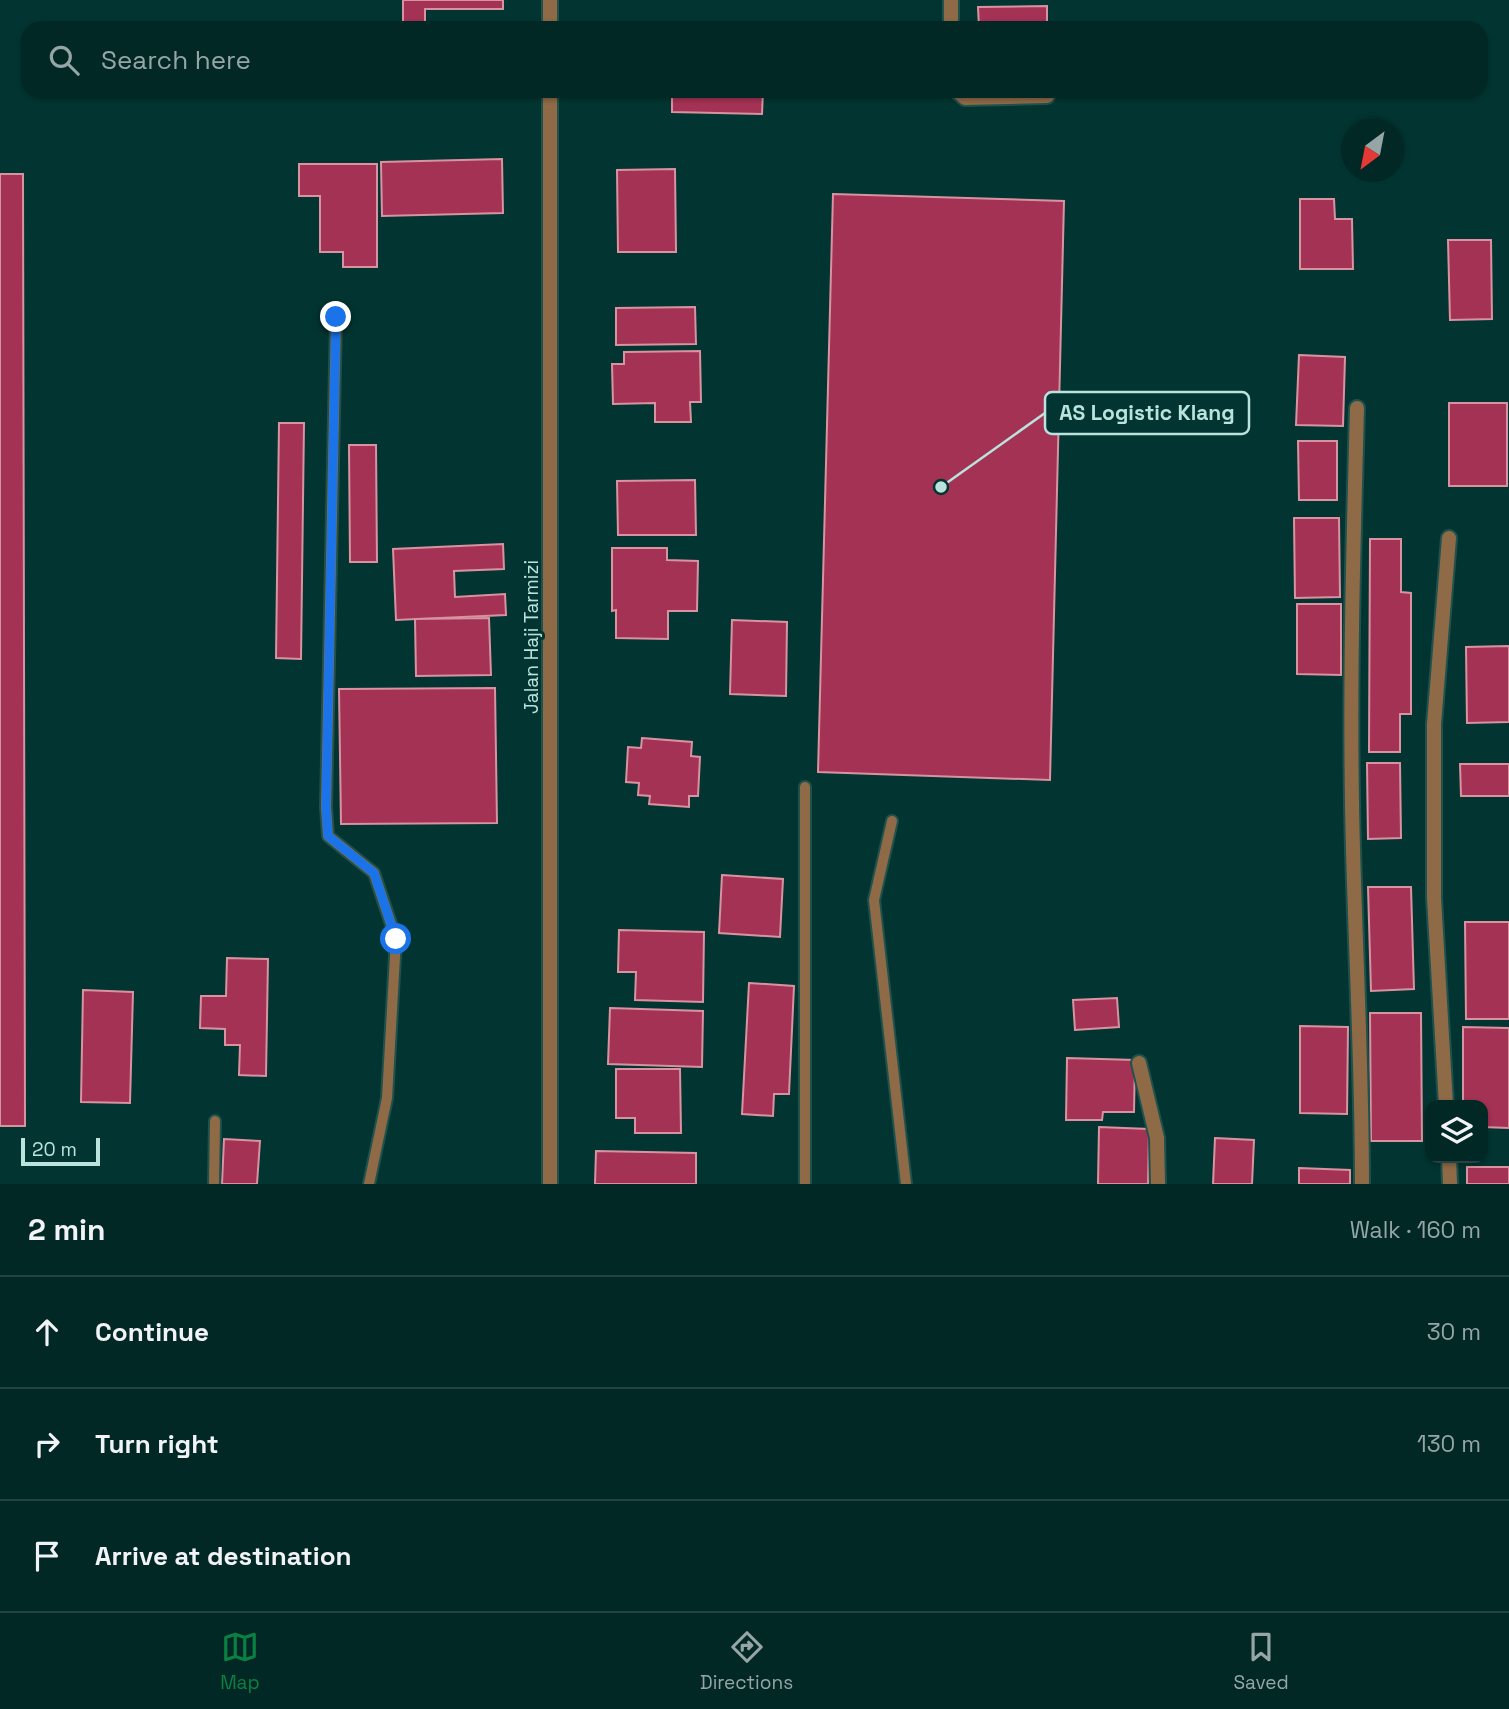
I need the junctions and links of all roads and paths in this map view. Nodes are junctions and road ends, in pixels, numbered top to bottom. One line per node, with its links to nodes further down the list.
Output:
1 (550, 0): 3 (street)
2 (951, 0): 4 (street)
3 (550, 21)
4 (951, 21)
5 (550, 98): 17 (street, Jalan Haji Tarmizi)
6 (336, 317): 16 (lane)
7 (1357, 408): 21 (street)
8 (1449, 538): 12 (street)
9 (805, 786): 18 (lane)
10 (892, 821): 19 (lane)
11 (1139, 1063): 20 (street)
12 (1446, 1100)
13 (215, 1121): 15 (lane)
14 (1449, 1163): 22 (street)
15 (214, 1184)
16 (369, 1184)
17 (550, 1184)
18 (805, 1184)
19 (906, 1184)
20 (1158, 1184)
21 (1362, 1184)
22 (1450, 1184)

